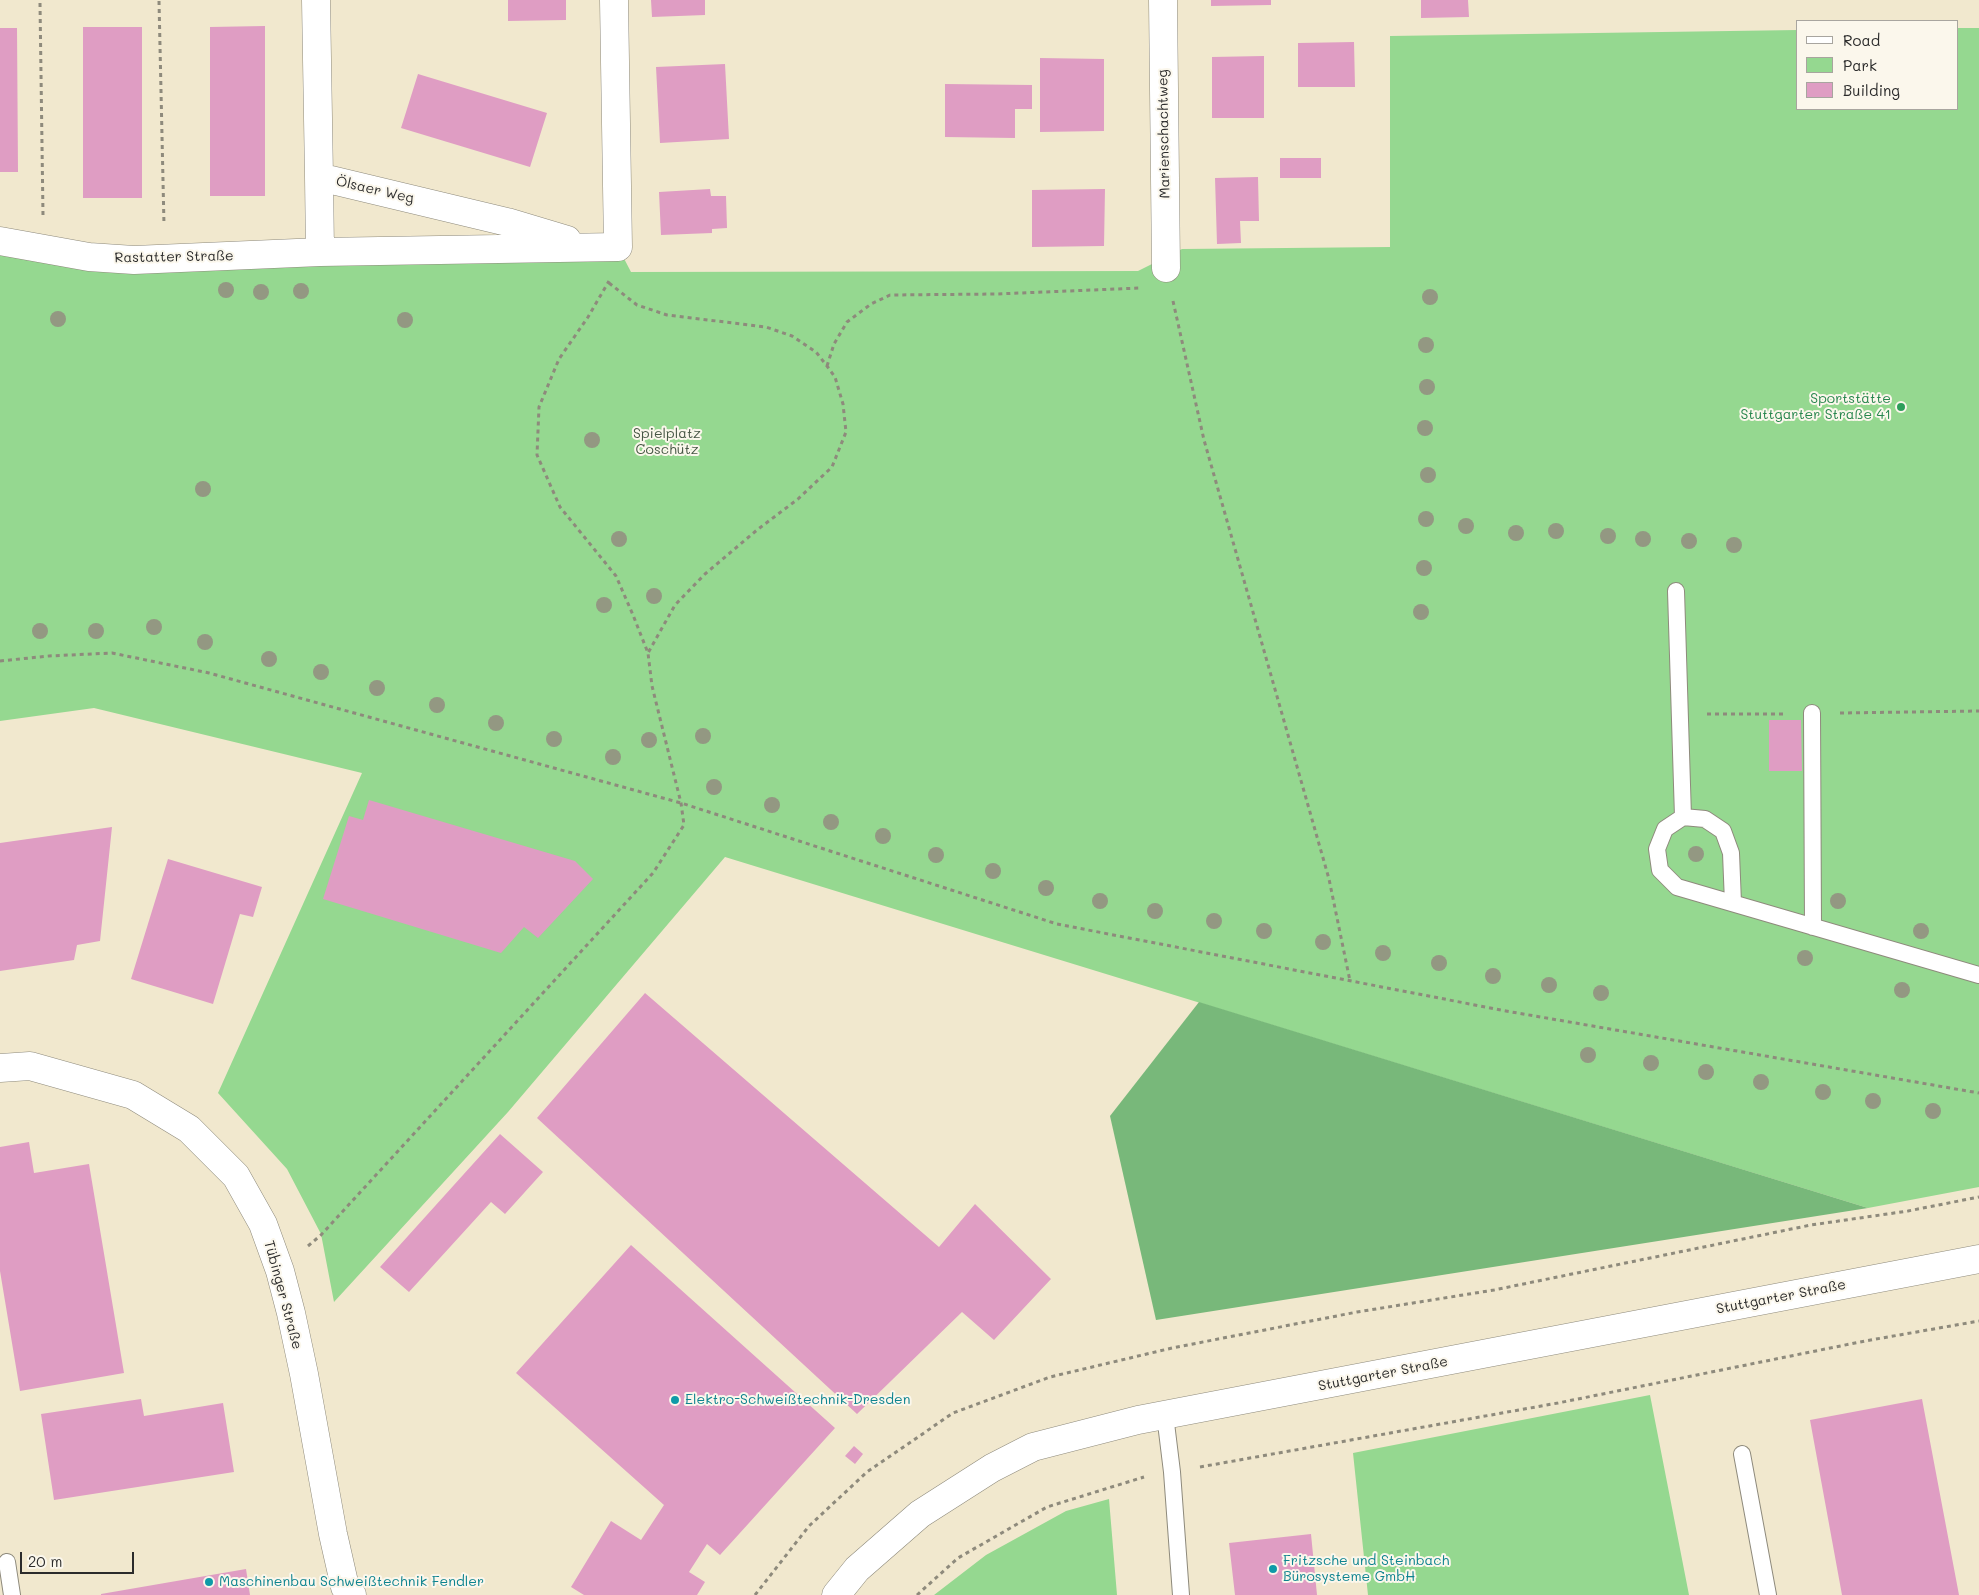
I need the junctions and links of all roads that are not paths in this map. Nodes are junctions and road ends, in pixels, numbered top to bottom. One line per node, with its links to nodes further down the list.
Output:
1 (316, 0): 4 (street)
2 (614, 0): 6 (street)
3 (1163, 0): 8 (street, Marienschachtweg)
4 (319, 178): 6 (street, Ölsaer Weg); 7 (street, Ölsaer Weg)
5 (0, 241): 7 (street, Rastatter Straße)
6 (605, 247): 7 (street)
7 (320, 252)
8 (1166, 268)
9 (1676, 591): 11 (lane)
10 (1812, 713): 13 (lane)
11 (1683, 817): 12 (lane); 12 (lane)
12 (1733, 902): 13 (lane)
13 (1813, 927): 14 (lane)
14 (1979, 975)
15 (0, 1068): 21 (street, Tübinger Straße)
16 (1979, 1259): 17 (street, Stuttgarter Straße)
17 (1165, 1415): 22 (street, Stuttgarter Straße); 23 (lane)
18 (1742, 1454): 24 (lane)
19 (7, 1562): 20 (lane)
20 (12, 1595)
21 (352, 1595)
22 (836, 1595)
23 (1181, 1595)
24 (1768, 1595)

